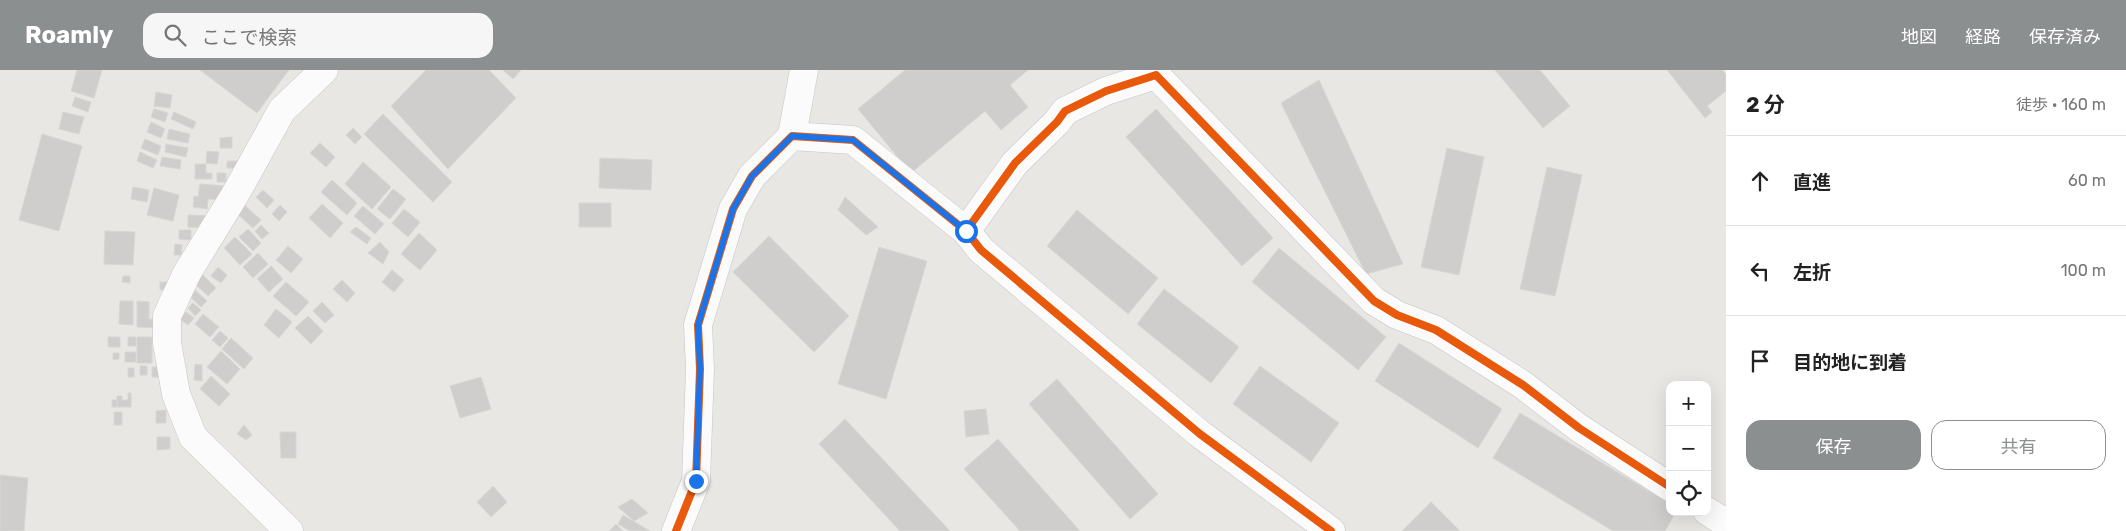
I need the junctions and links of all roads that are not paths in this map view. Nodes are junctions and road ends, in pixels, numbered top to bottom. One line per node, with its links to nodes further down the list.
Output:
1 (324, 70): 9 (street)
2 (804, 70): 4 (street)
3 (1155, 73): 5 (street); 6 (street)
4 (792, 136): 5 (street); 10 (street)
5 (966, 231): 11 (street)
6 (1666, 484)
7 (1711, 514): 8 (street)
8 (1726, 524)
9 (289, 531)
10 (676, 531)
11 (1331, 531)

